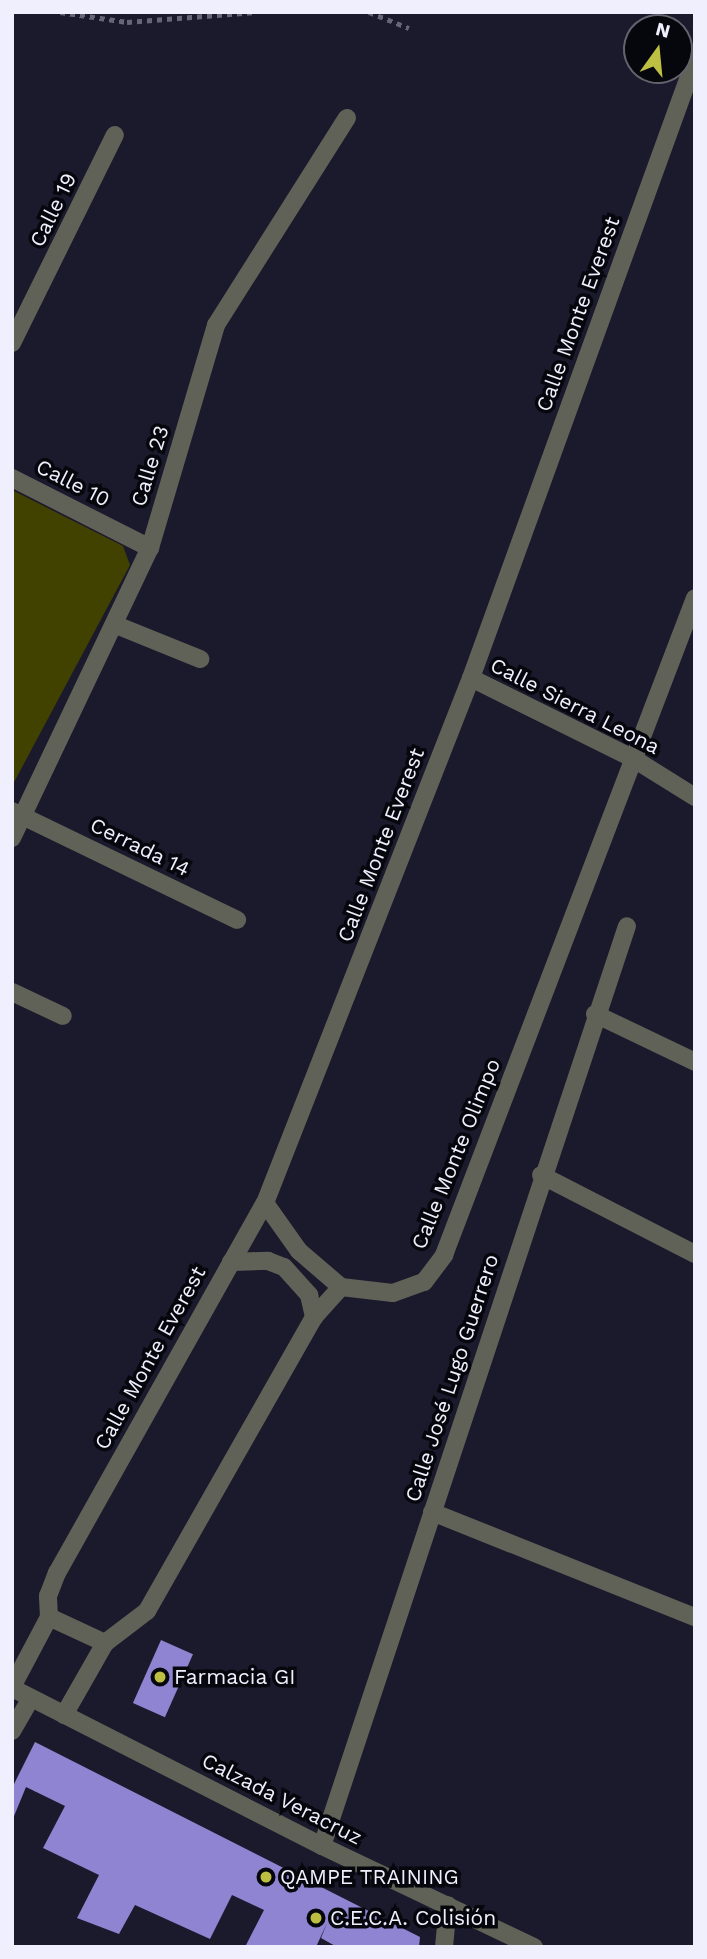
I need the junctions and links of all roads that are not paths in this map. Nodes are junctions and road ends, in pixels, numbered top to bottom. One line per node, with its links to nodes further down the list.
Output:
1 (695, 60): 10 (street, Calle Monte Everest)
2 (347, 118): 6 (street, Calle 23)
3 (115, 135): 4 (street, Calle 19)
4 (12, 343)
5 (12, 478): 6 (street, Calle 10)
6 (150, 548): 8 (street, Calle 23)
7 (695, 598): 11 (street, Calle Monte Olimpo)
8 (116, 625): 9 (street); 13 (street, Calle 23)
9 (200, 659)
10 (471, 678): 11 (street, Calle Sierra Leona); 22 (street, Calle Monte Everest)
11 (634, 759): 12 (street, Calle Sierra Leona); 25 (street, Calle Monte Olimpo)
12 (695, 797)
13 (17, 813): 14 (street, Calle 23); 15 (street, Cerrada 14)
14 (12, 838)
15 (237, 920)
16 (626, 926): 18 (street, Calle José Lugo Guerrero)
17 (12, 992): 19 (street)
18 (595, 1014): 20 (street); 21 (street, Calle José Lugo Guerrero)
19 (63, 1016)
20 (695, 1062)
21 (541, 1175): 23 (street); 27 (street, Calle José Lugo Guerrero)
22 (265, 1203): 24 (street, Calle Monte Everest); 25 (street)
23 (695, 1254)
24 (231, 1262): 26 (street); 28 (street, Calle Monte Everest)
25 (341, 1287): 26 (street)
26 (314, 1317): 30 (street)
27 (432, 1512): 29 (street); 35 (street, Calle José Lugo Guerrero)
28 (49, 1617): 30 (street); 31 (street, Calle Monte Everest)
29 (695, 1617)
30 (105, 1643): 33 (street)
31 (12, 1688): 32 (street, Calzada Veracruz)
32 (31, 1698): 33 (street, Calzada Veracruz); 34 (street)
33 (64, 1715): 35 (street, Calzada Veracruz)
34 (12, 1731)
35 (322, 1846): 36 (street, Calzada Veracruz)
36 (448, 1905): 37 (street); 38 (street, Calzada Veracruz)
37 (444, 1947)
38 (534, 1947)

